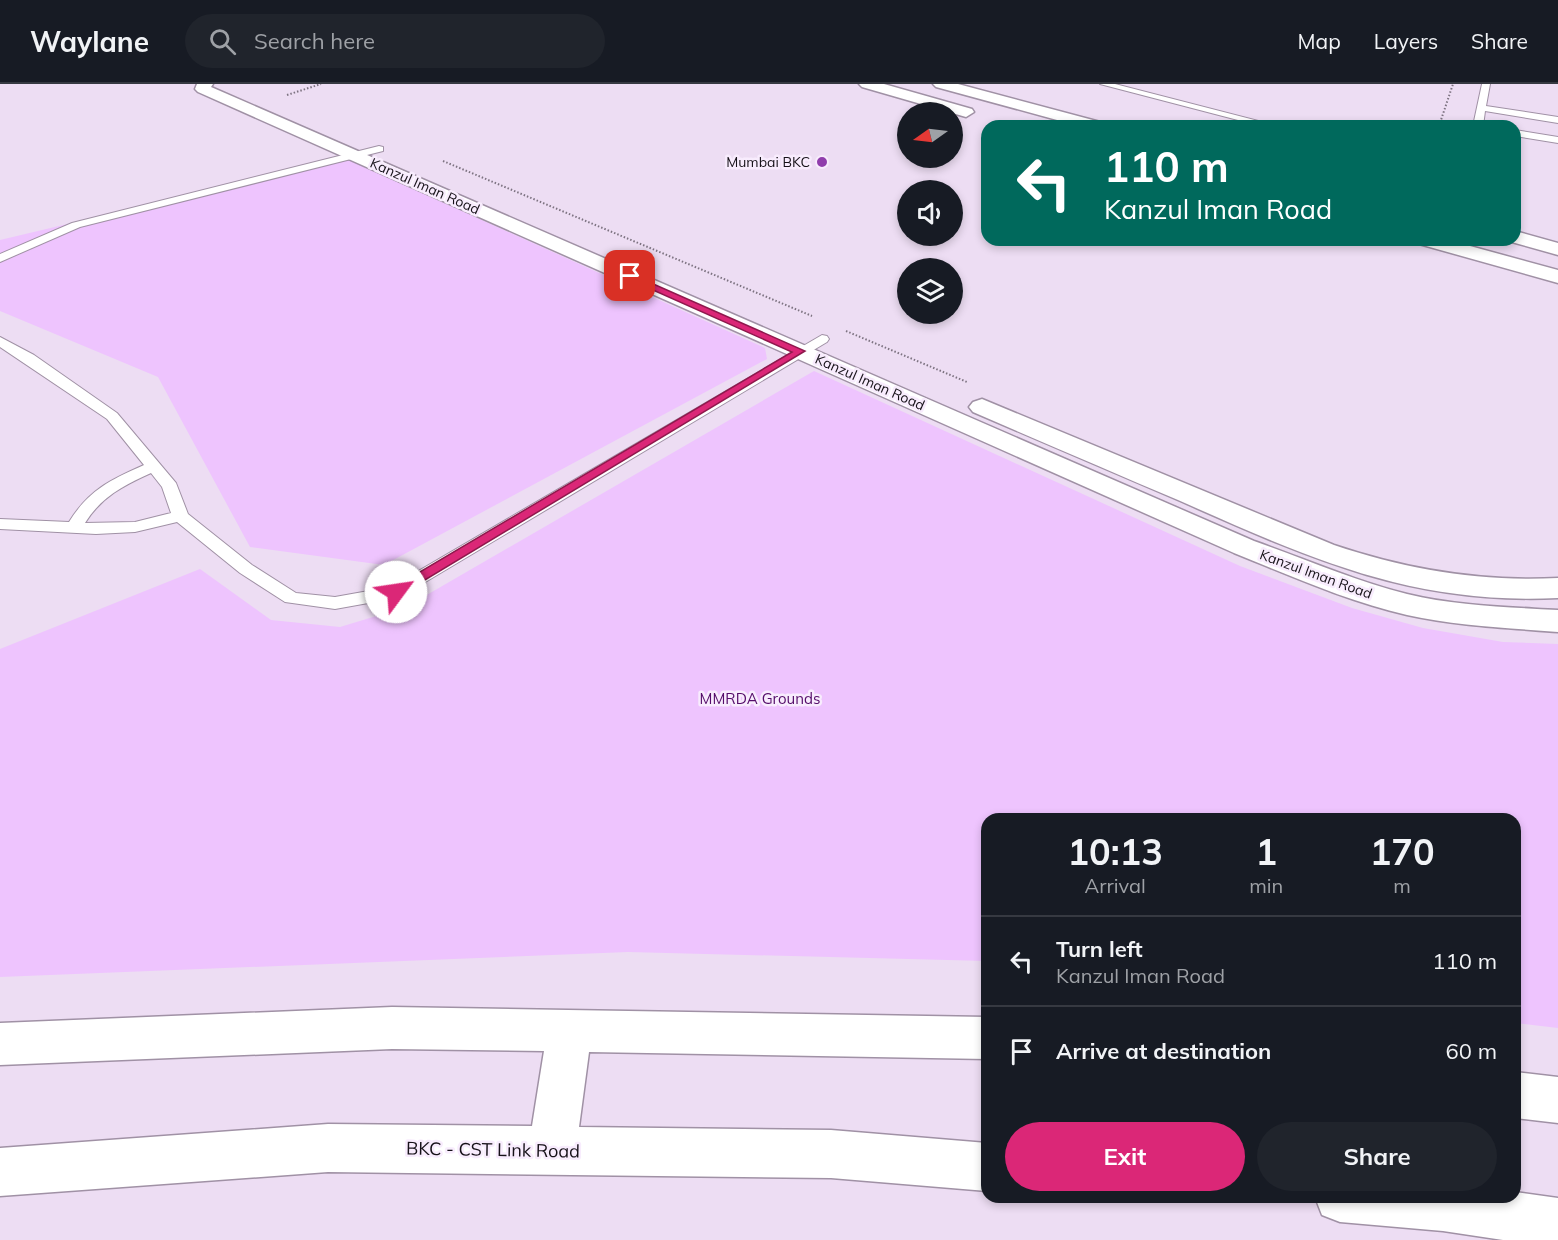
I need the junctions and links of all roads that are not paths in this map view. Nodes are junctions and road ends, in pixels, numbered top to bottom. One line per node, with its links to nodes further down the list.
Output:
1 (205, 84): 16 (street, Kanzul Iman Road)
2 (226, 84): 15 (street, Kanzul Iman Road)
3 (867, 84): 8 (street)
4 (941, 84): 9 (street)
5 (1104, 84): 10 (lane)
6 (1486, 84): 7 (lane)
7 (1481, 108): 11 (lane); 12 (lane)
8 (985, 117)
9 (1076, 120)
10 (1250, 120)
11 (1479, 120)
12 (1558, 120)
13 (1521, 134): 14 (lane)
14 (1558, 140)
15 (379, 149): 16 (lane); 20 (street, Kanzul Iman Road)
16 (356, 156): 21 (lane); 23 (street, Kanzul Iman Road)
17 (1521, 239): 19 (street)
18 (1447, 246): 22 (street)
19 (1558, 249)
20 (630, 257)
21 (0, 258)
22 (1558, 277)
23 (816, 333): 26 (lane); 29 (street, Kanzul Iman Road); 30 (street, Kanzul Iman Road)
24 (0, 342): 25 (lane)
25 (155, 466): 26 (lane); 28 (lane)
26 (180, 516): 28 (lane)
27 (0, 524): 28 (lane)
28 (74, 528)
29 (1558, 588)
30 (1558, 621)
31 (570, 1032): 32 (street); 33 (street); 36 (street)
32 (981, 1038)
33 (0, 1044)
34 (1521, 1096): 35 (street)
35 (1558, 1100)
36 (552, 1150): 37 (street, BKC - CST Link Road); 38 (street, BKC - CST Link Road)
37 (981, 1166)
38 (0, 1172)
39 (1409, 1203): 40 (street)
40 (1558, 1223)

